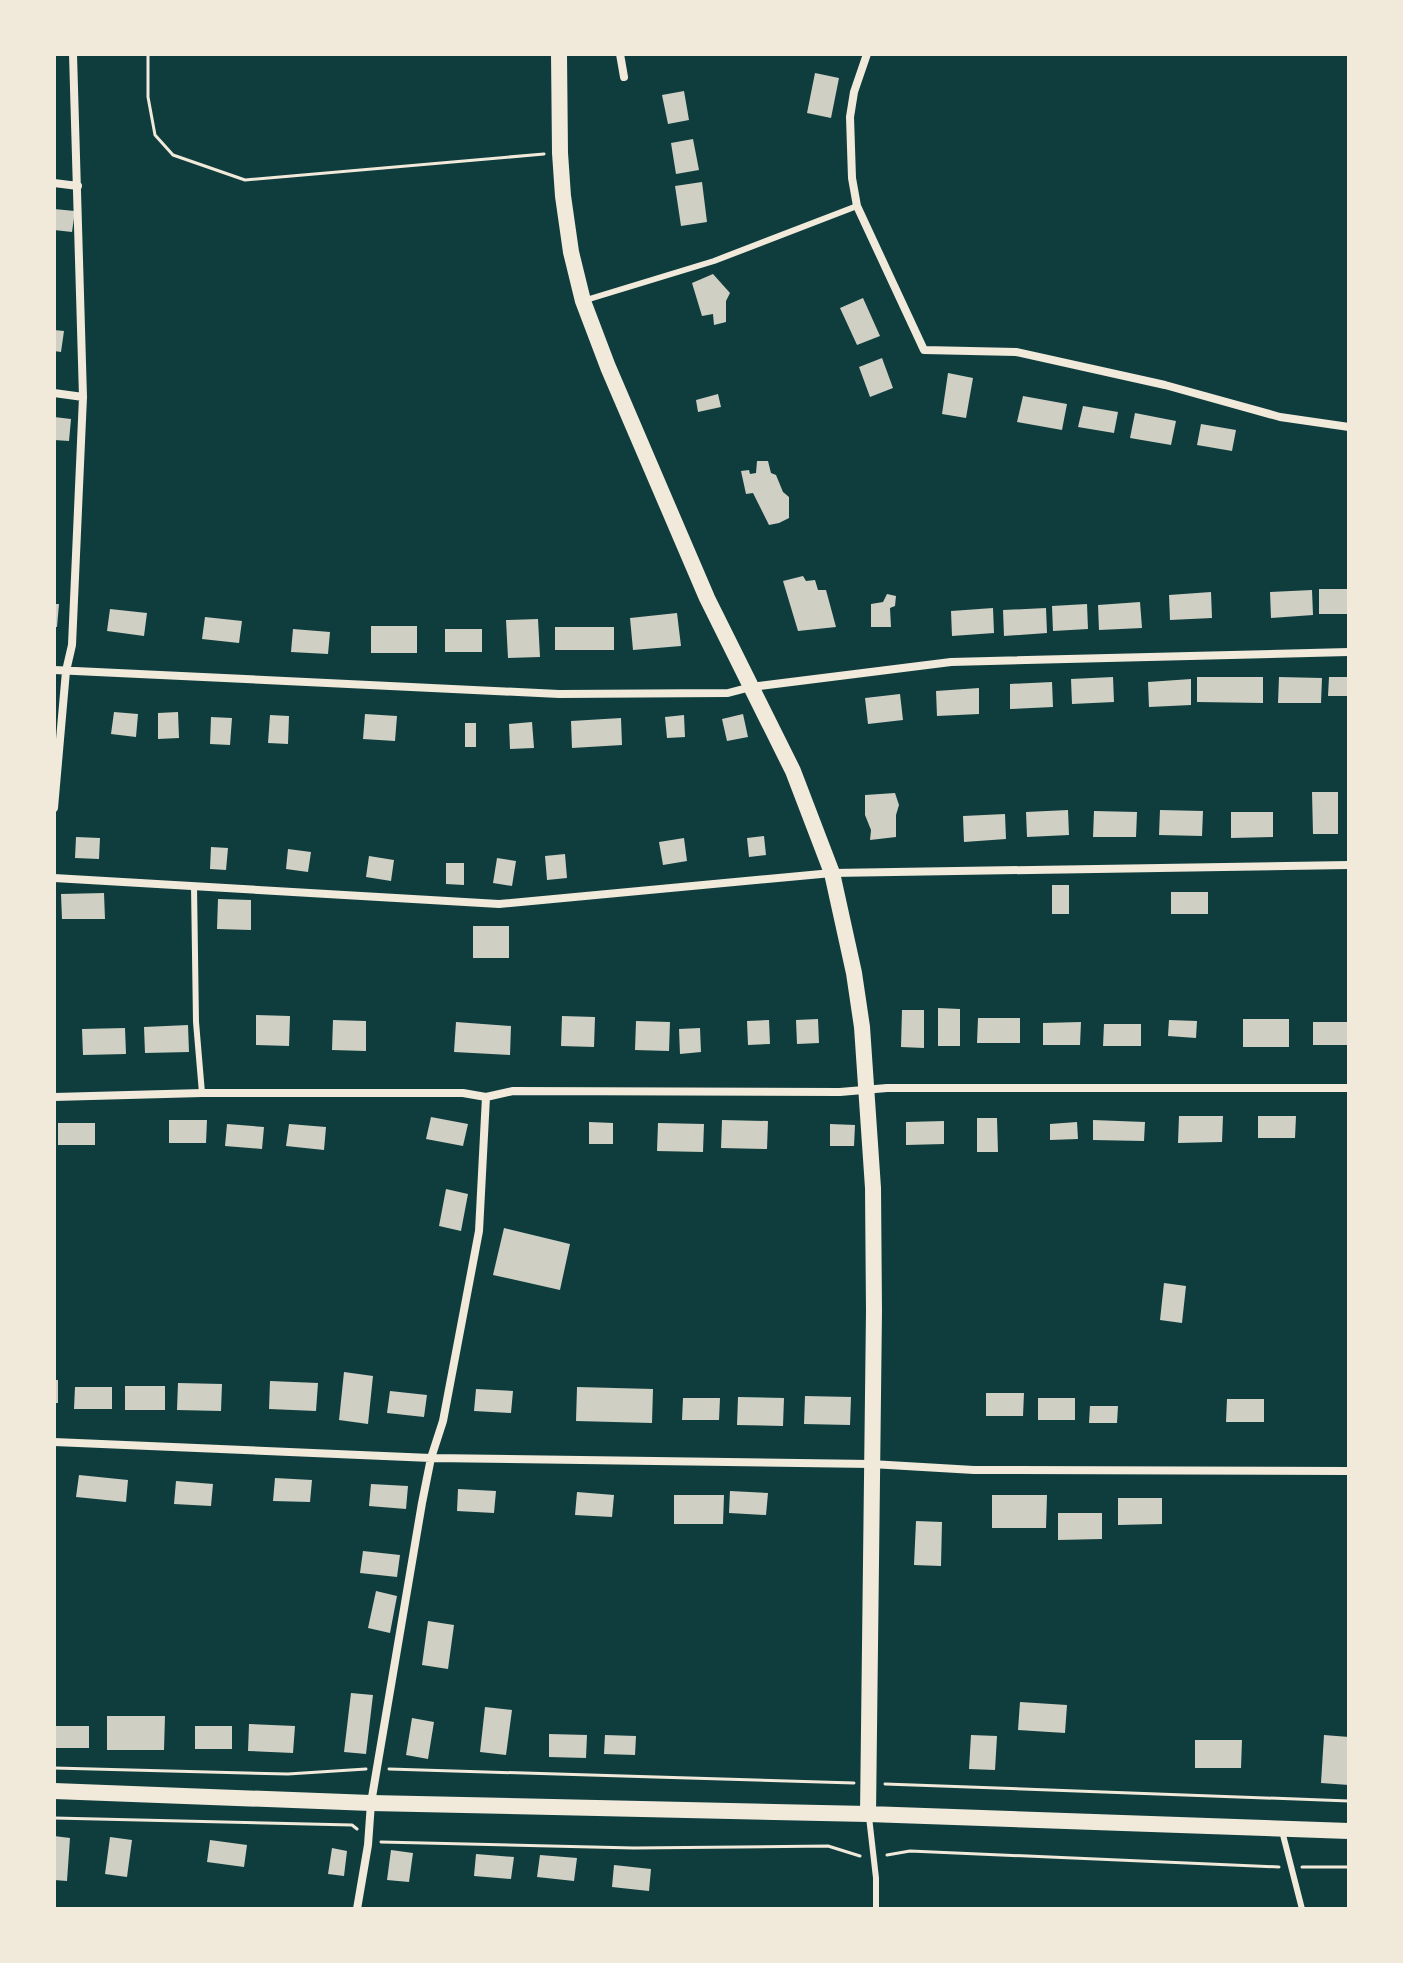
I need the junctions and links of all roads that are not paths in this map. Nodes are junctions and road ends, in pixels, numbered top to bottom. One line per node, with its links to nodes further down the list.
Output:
1 (73, 54): 7 (street)
2 (559, 54): 9 (main road)
3 (620, 54): 5 (street)
4 (867, 54): 8 (street)
5 (624, 77)
6 (54, 183): 7 (street)
7 (78, 186): 11 (street)
8 (857, 206): 9 (lane); 12 (street)
9 (583, 301): 16 (main road)
10 (54, 393): 11 (street)
11 (83, 397): 15 (street)
12 (1349, 427)
13 (1349, 652): 16 (street)
14 (54, 670): 15 (street)
15 (66, 671): 16 (street); 17 (street)
16 (751, 687): 19 (main road)
17 (54, 808)
18 (1349, 865): 19 (street)
19 (832, 873): 21 (street); 23 (main road)
20 (54, 878): 21 (street)
21 (194, 886): 24 (lane)
22 (1349, 1088): 23 (street)
23 (867, 1089): 26 (street); 29 (main road)
24 (202, 1093): 25 (street); 26 (street)
25 (54, 1097)
26 (486, 1097): 28 (street)
27 (54, 1442): 28 (street)
28 (431, 1458): 29 (street); 32 (street)
29 (871, 1464): 30 (street); 33 (main road)
30 (1349, 1471)
31 (54, 1791): 32 (main road)
32 (371, 1803): 33 (main road); 36 (street)
33 (868, 1814): 34 (main road); 37 (lane)
34 (1281, 1829): 35 (main road); 38 (lane)
35 (1349, 1831)
36 (357, 1909)
37 (876, 1909)
38 (1302, 1909)

